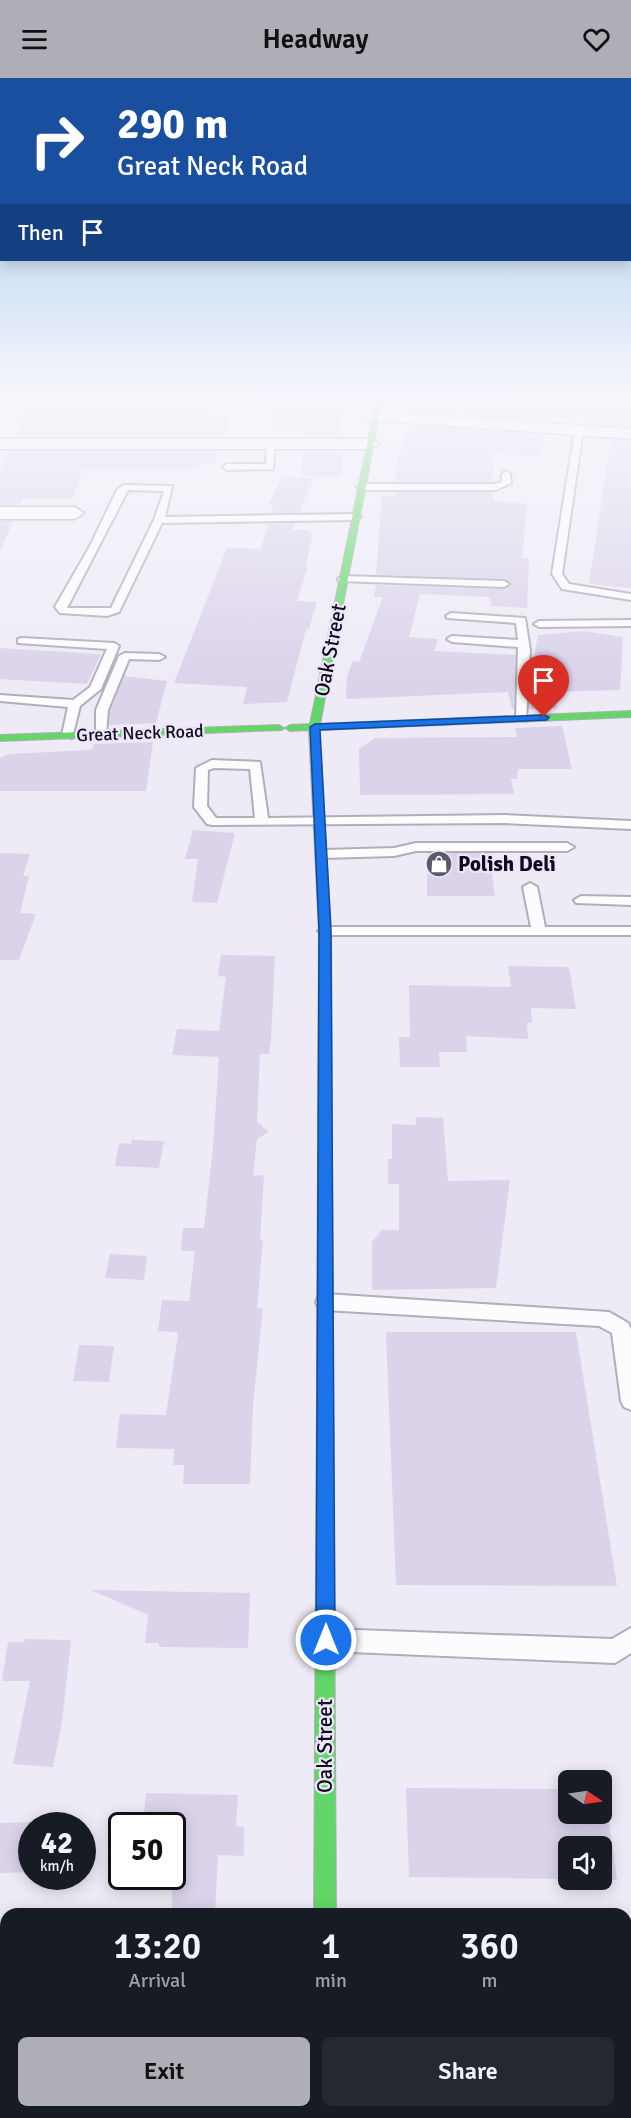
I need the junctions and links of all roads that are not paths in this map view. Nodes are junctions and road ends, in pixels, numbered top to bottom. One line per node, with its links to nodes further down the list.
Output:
1 (121, 491): 8 (lane)
2 (168, 491): 8 (lane)
3 (361, 491): 7 (main road, Oak Street)
4 (570, 491): 11 (lane)
5 (0, 513): 6 (street)
6 (75, 513)
7 (356, 517): 8 (lane); 9 (main road, Oak Street)
8 (159, 520)
9 (344, 579): 10 (lane); 23 (main road, Oak Street)
10 (504, 584)
11 (631, 597)
12 (451, 616): 17 (lane)
13 (631, 623): 14 (lane)
14 (539, 624)
15 (452, 639): 17 (lane)
16 (22, 641): 20 (lane)
17 (523, 644): 22 (lane)
18 (159, 657): 24 (lane)
19 (0, 698): 20 (lane)
20 (75, 704): 25 (lane)
21 (631, 714): 22 (main road, Great Neck Road)
22 (522, 718): 23 (main road, Great Neck Road)
23 (315, 727): 24 (main road, Great Neck Road); 28 (main road, Oak Street)
24 (100, 734): 25 (main road, Great Neck Road)
25 (68, 735): 26 (main road, Great Neck Road)
26 (0, 738)
27 (262, 822): 27 (lane); 28 (lane)
28 (321, 822): 29 (lane); 31 (main road, Oak Street)
29 (631, 825)
30 (567, 847): 31 (lane)
31 (323, 854): 35 (main road, Oak Street)
32 (531, 886): 36 (lane)
33 (581, 900): 34 (lane)
34 (631, 901)
35 (325, 931): 36 (lane); 38 (main road, Oak Street)
36 (539, 931): 37 (lane)
37 (631, 931)
38 (325, 1302): 39 (lane); 41 (main road, Oak Street)
39 (631, 1401)
40 (631, 1639): 41 (lane)
41 (326, 1640): 42 (main road, Oak Street)
42 (326, 1908)

